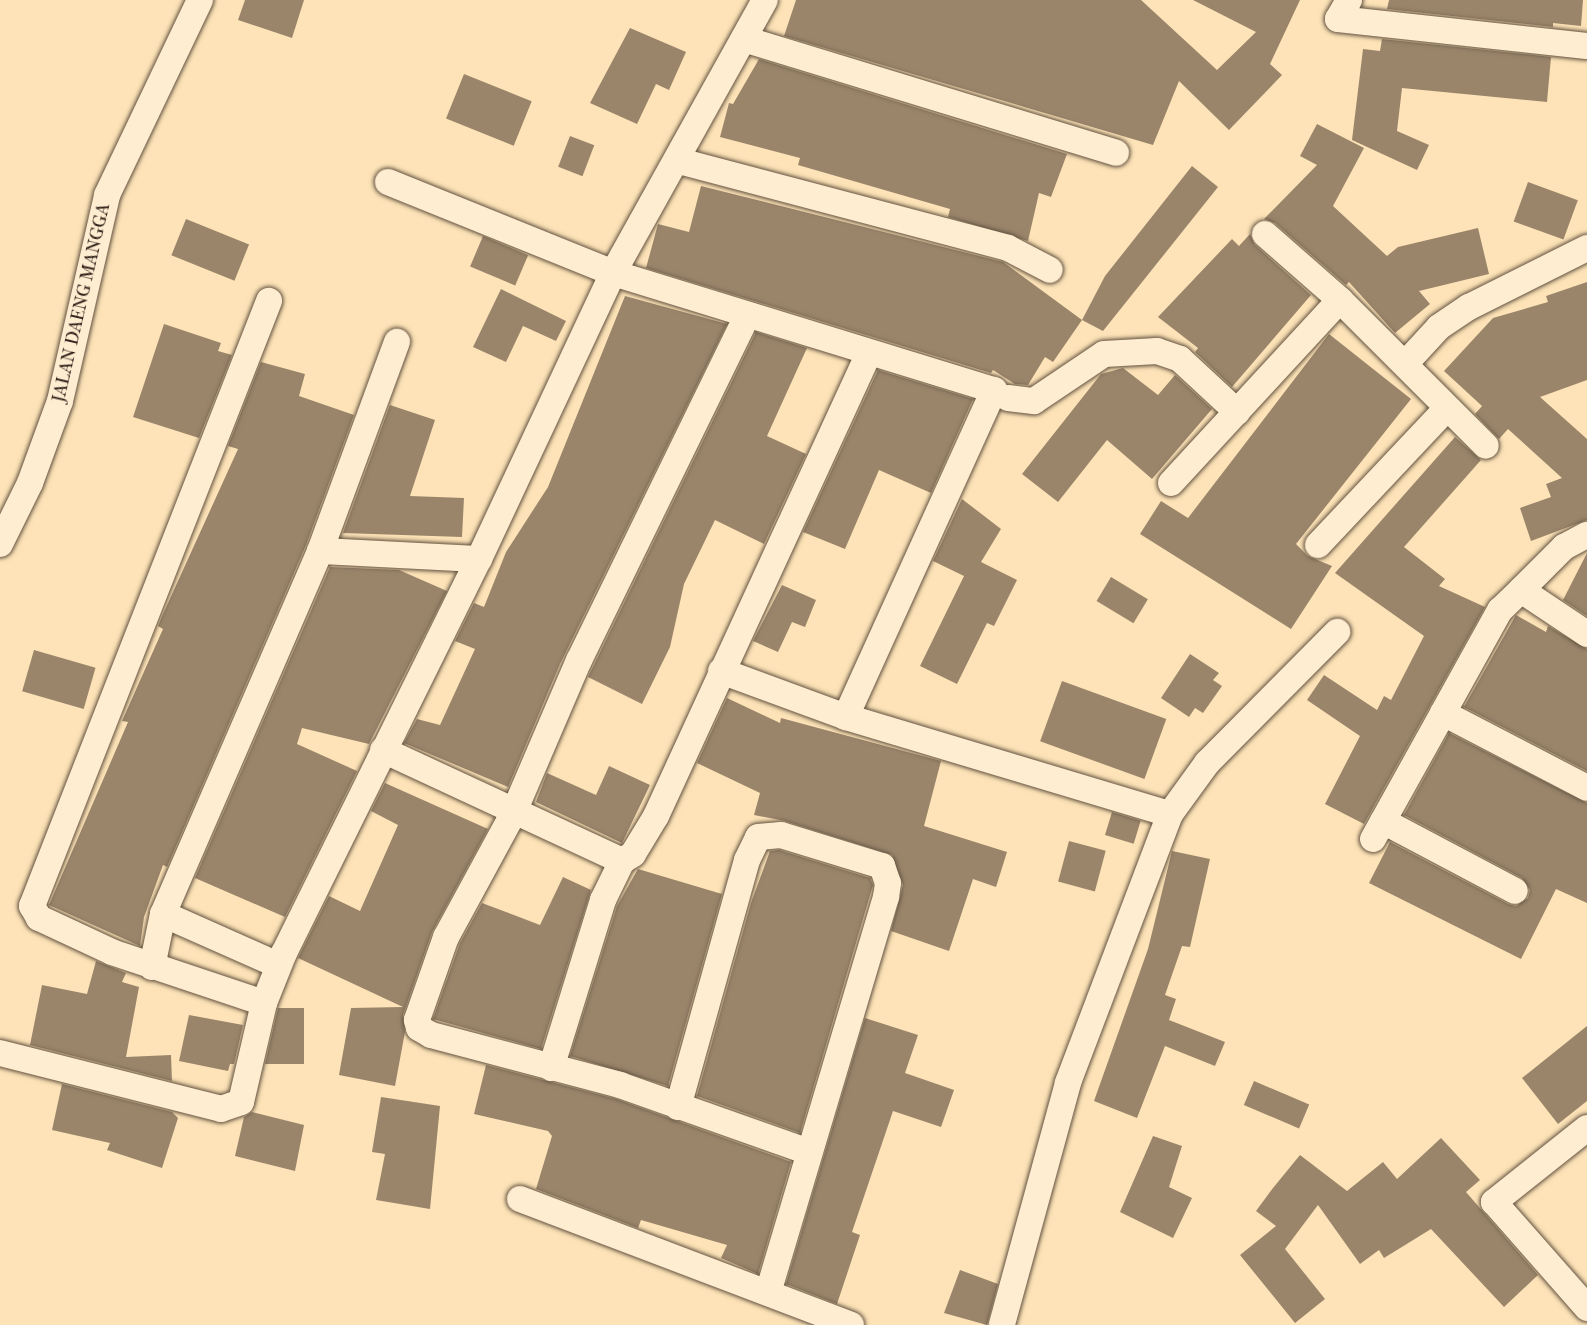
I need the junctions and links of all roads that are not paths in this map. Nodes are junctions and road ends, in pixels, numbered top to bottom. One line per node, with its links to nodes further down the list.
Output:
1 (200, 0): 25 (street, JALAN DAENG MANGGA)
2 (765, 0): 4 (street)
3 (1349, 0): 5 (street)
4 (744, 39): 6 (street); 7 (street)
5 (1587, 46)
6 (1116, 153)
7 (679, 161): 11 (street); 12 (street)
8 (388, 182): 12 (street)
9 (1265, 234): 13 (street)
10 (1587, 248): 18 (street)
11 (1050, 270)
12 (613, 273): 15 (street); 28 (street)
13 (1340, 300): 18 (street); 21 (street)
14 (269, 301): 43 (street)
15 (747, 315): 17 (street); 37 (street)
16 (397, 342): 27 (street)
17 (868, 355): 32 (street); 34 (street)
18 (1405, 363): 20 (street)
19 (1008, 398): 21 (street)
20 (1445, 410): 22 (street); 26 (street)
21 (1237, 412): 23 (street)
22 (1486, 446)
23 (1171, 483)
24 (1587, 535): 29 (street)
25 (0, 544)
26 (1318, 545)
27 (320, 551): 28 (street); 41 (street)
28 (478, 559): 35 (street)
29 (1521, 590): 31 (street); 33 (street)
30 (1337, 632): 38 (street)
31 (1587, 633)
32 (721, 671): 34 (street); 39 (street)
33 (1443, 713): 36 (street); 40 (street)
34 (846, 717): 38 (street)
35 (383, 750): 37 (street); 42 (street)
36 (1587, 788)
37 (514, 812): 39 (street); 46 (street)
38 (1170, 814): 54 (street)
39 (622, 861): 46 (street)
40 (1515, 891)
41 (163, 914): 42 (street); 43 (street)
42 (278, 965): 44 (street)
43 (152, 967): 44 (street)
44 (264, 1003): 45 (street)
45 (0, 1053)
46 (551, 1068): 47 (street)
47 (678, 1107): 49 (street); 49 (street)
48 (1587, 1128): 52 (street)
49 (809, 1152): 51 (street)
50 (520, 1199): 51 (street)
51 (768, 1292): 53 (street)
52 (1587, 1308)
53 (851, 1325)
54 (1002, 1325)

